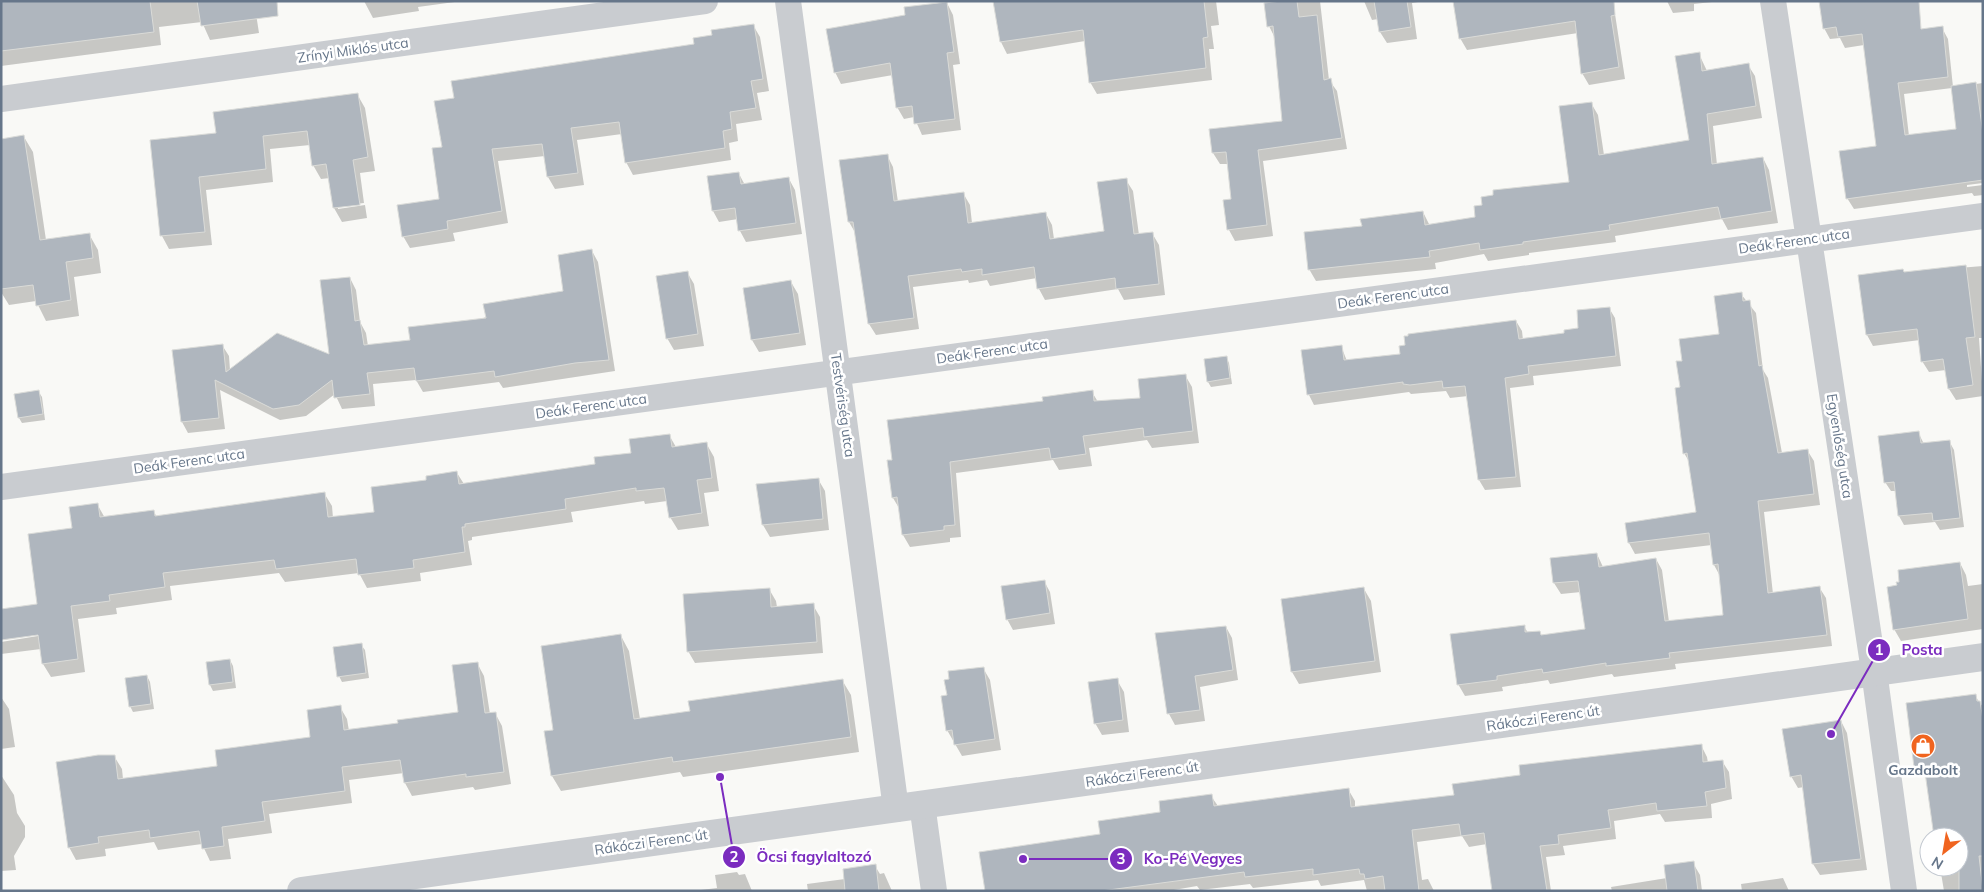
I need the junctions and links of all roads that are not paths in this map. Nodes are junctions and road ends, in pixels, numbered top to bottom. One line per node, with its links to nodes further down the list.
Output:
1 (705, 1): 4 (street, Zrínyi Miklós utca)
2 (788, 1): 7 (street, Testvériség utca)
3 (1773, 1): 6 (street, Egyenlőség utca)
4 (1, 99)
5 (1983, 216): 6 (street, Deák Ferenc utca)
6 (1809, 239): 7 (street, Deák Ferenc utca); 10 (street, Egyenlőség utca)
7 (838, 372): 8 (street, Deák Ferenc utca); 11 (street, Testvériség utca)
8 (1, 487)
9 (1983, 657): 10 (street, Rákóczi Ferenc út)
10 (1874, 671): 11 (street, Rákóczi Ferenc út); 14 (street, Egyenlőség utca)
11 (909, 806): 12 (street, Rákóczi Ferenc út); 13 (street, Testvériség utca)
12 (301, 891)
13 (934, 891)
14 (1904, 891)

